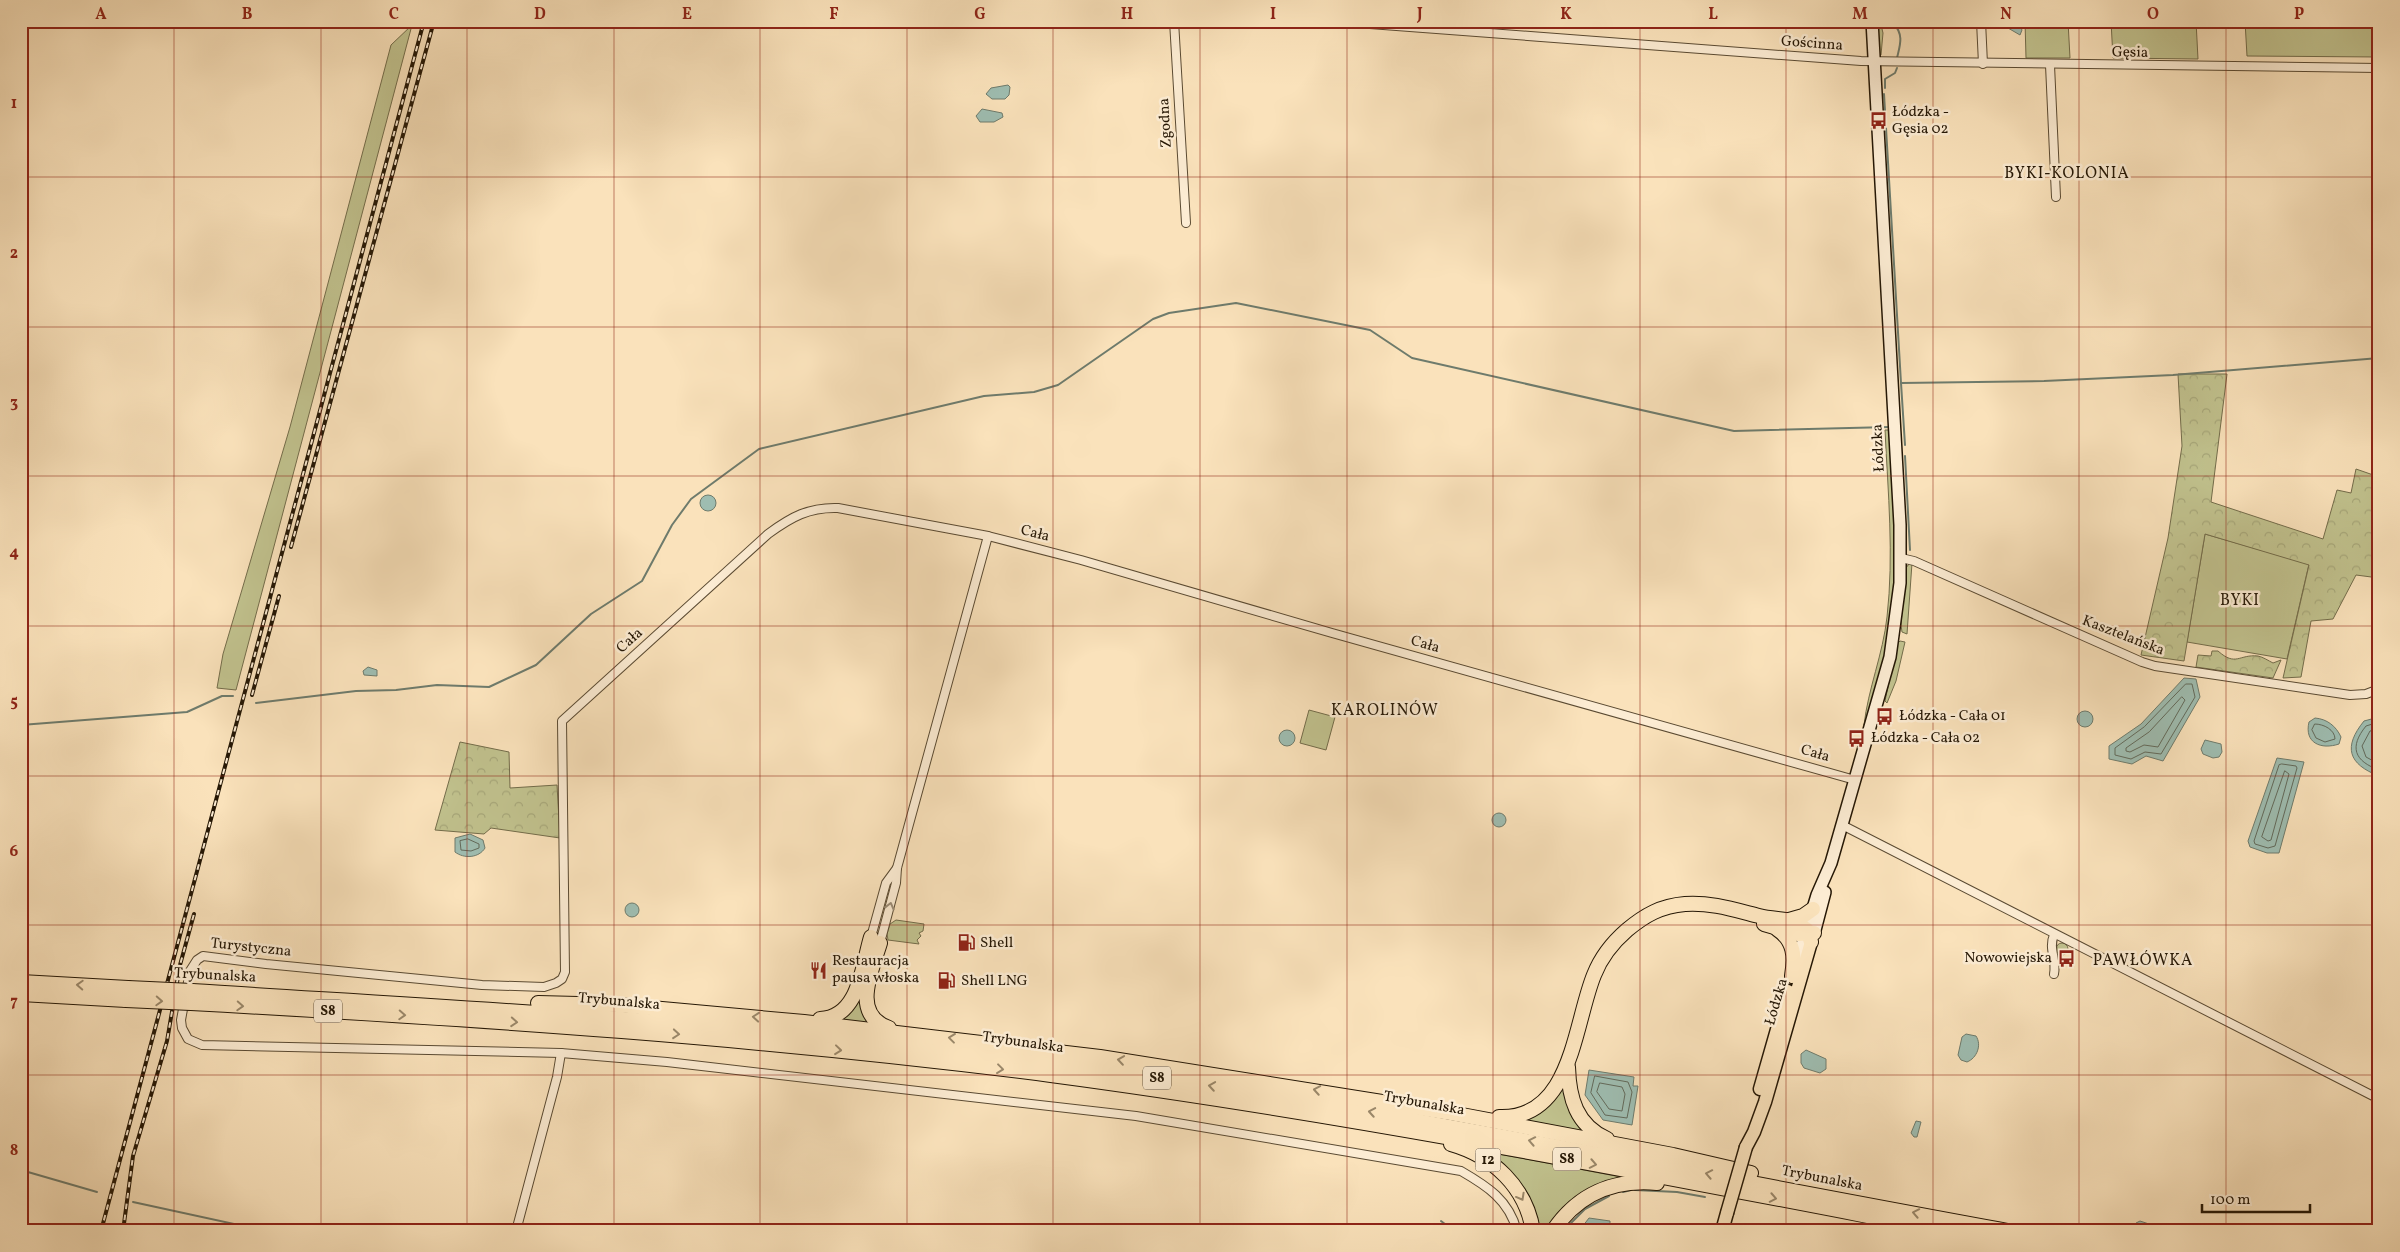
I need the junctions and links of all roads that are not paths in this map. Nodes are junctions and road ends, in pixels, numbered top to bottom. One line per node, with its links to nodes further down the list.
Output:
1 (1174, 21): 10 (street, Zgodna)
2 (1330, 21): 5 (street, Gościnna)
3 (1872, 21): 5 (main road, Łódzka)
4 (1981, 21): 6 (street)
5 (1878, 62): 6 (street, Gęsia); 12 (main road, Łódzka)
6 (1983, 64): 7 (street, Gęsia)
7 (2050, 66): 8 (street, Gęsia); 9 (street)
8 (2379, 68)
9 (2056, 197)
10 (1186, 223)
11 (988, 536): 14 (street, Cała); 15 (street, Cała); 24 (street)
12 (1901, 558): 13 (street, Kasztelańska); 15 (main road, Łódzka)
13 (2379, 689)
14 (562, 721): 34 (street, Turystyczna)
15 (1855, 780): 16 (main road, Łódzka)
16 (1842, 825): 17 (main road, Łódzka); 23 (street)
17 (1831, 863): 18 (main road, Łódzka); 22 (main road, Łódzka)
18 (1813, 909): 19 (highway); 22 (main road, Łódzka)
19 (1789, 920): 21 (highway); 22 (highway)
20 (1774, 927): 21 (highway); 22 (highway); 26 (highway)
21 (1630, 928): 35 (highway)
22 (1809, 935): 26 (main road, Łódzka); 40 (main road, Łódzka)
23 (2054, 935): 25 (street); 36 (street)
24 (875, 940): 32 (highway); 33 (highway)
25 (2054, 974)
26 (1792, 976): 40 (main road, Łódzka)
27 (21, 982): 29 (highway, Trybunalska / S8, one-way to 27)
28 (21, 994): 29 (highway, Trybunalska / S8)
29 (127, 994): 30 (highway, Trybunalska / S8, bridge)
30 (192, 997): 31 (highway, Trybunalska / S8); 38 (highway, Trybunalska / S8, one-way to 38)
31 (464, 1006): 32 (highway, one-way to 31); 42 (highway, Trybunalska / S8, one-way to 31)
32 (804, 1022): 33 (highway)
33 (901, 1032): 37 (highway, one-way to 33)
34 (561, 1054): 43 (street); 44 (street)
35 (1568, 1061): 37 (highway); 39 (highway)
36 (2379, 1099)
37 (1451, 1113): 39 (highway)
38 (1408, 1130): 41 (highway, Trybunalska / S8, one-way to 41); 45 (highway, 12, one-way to 45)
39 (1625, 1146): 42 (highway)
40 (1746, 1147): 47 (main road, Łódzka, bridge)
41 (1725, 1189): 46 (highway); 48 (highway, Trybunalska / S8, one-way to 48)
42 (1843, 1199): 49 (highway, Trybunalska / S8, one-way to 42)
43 (516, 1231)
44 (1517, 1231)
45 (1533, 1231)
46 (1554, 1231)
47 (1722, 1231)
48 (1946, 1231)
49 (2008, 1231)

